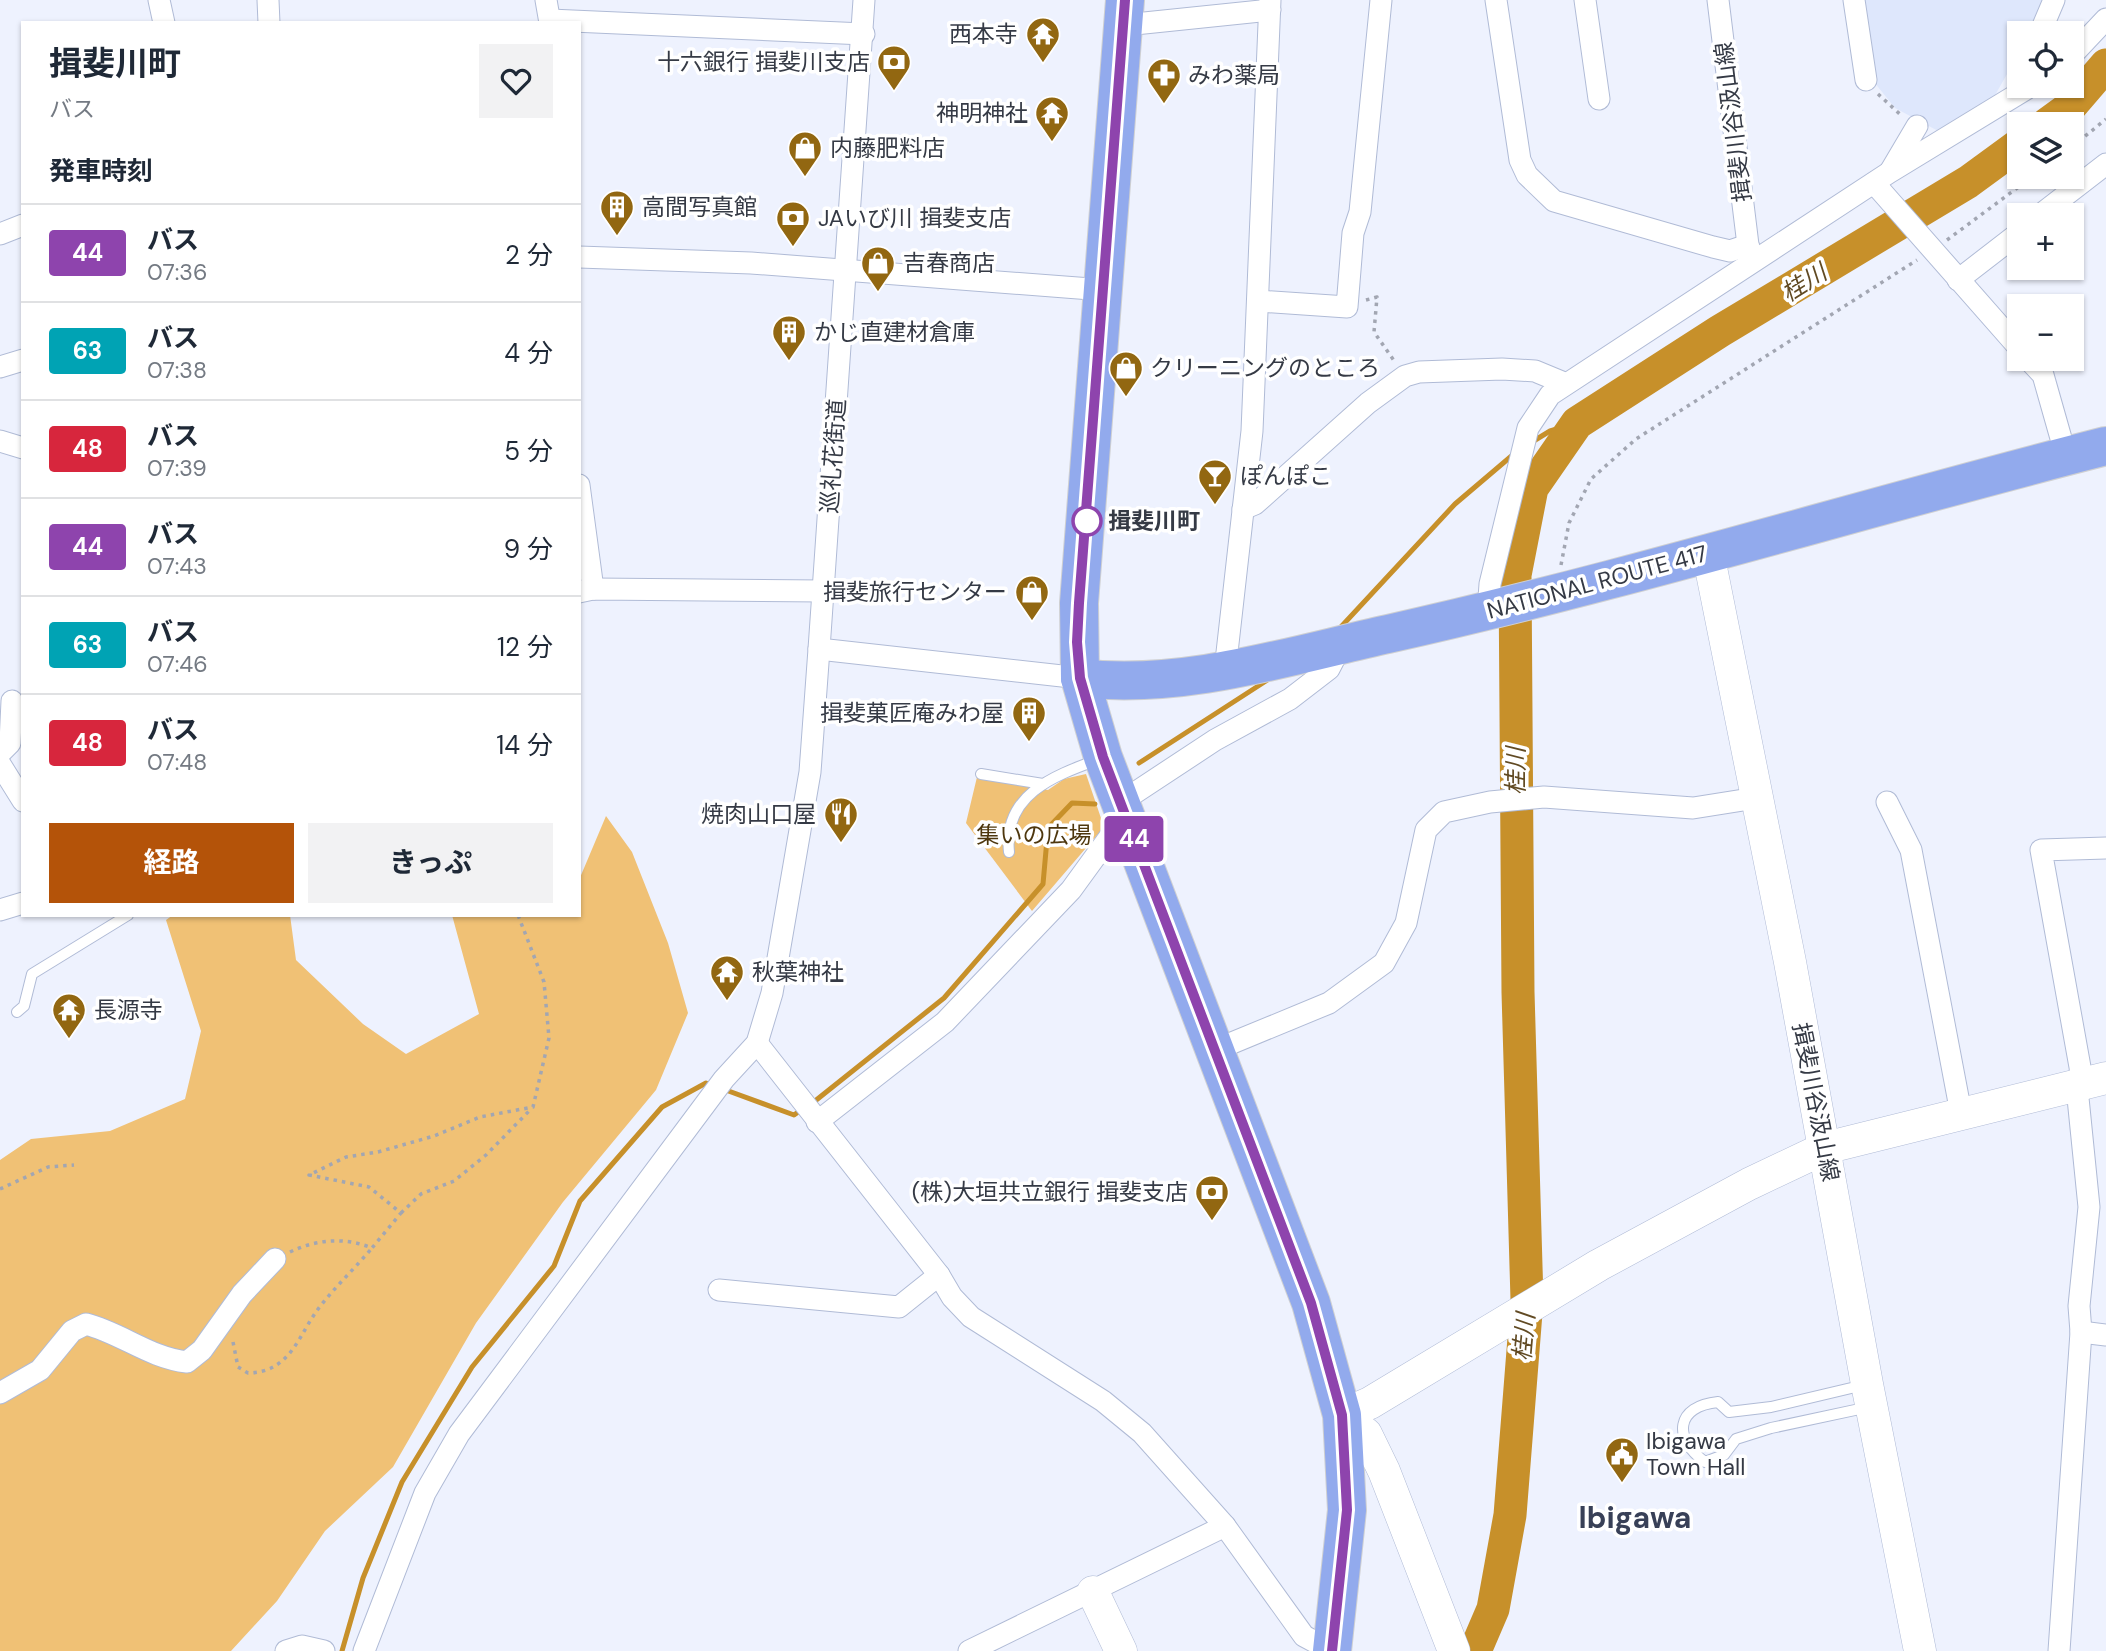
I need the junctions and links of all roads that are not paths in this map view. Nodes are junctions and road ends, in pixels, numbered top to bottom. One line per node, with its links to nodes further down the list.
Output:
1 (159, 0): 14 (street)
2 (268, 0): 15 (street)
3 (864, 0): 17 (street, 巡礼花街道)
4 (1381, 0): 34 (street)
5 (1496, 0): 29 (street)
6 (1585, 0): 21 (street)
7 (1718, 0): 29 (street, 揖斐川谷汲山線)
8 (1854, 0): 19 (street)
9 (2054, 0): 16 (street)
10 (1270, 5): 11 (street); 34 (street)
11 (1125, 13): 33 (highway)
12 (548, 14): 17 (street)
13 (2106, 19): 18 (street)
14 (164, 21)
15 (269, 21)
16 (2045, 21)
17 (864, 34): 31 (street, 巡礼花街道)
18 (2084, 42)
19 (1866, 80)
20 (2011, 98): 24 (street)
21 (1599, 99)
22 (1917, 126): 24 (street)
23 (2106, 164): 25 (street)
24 (1882, 182): 29 (street); 32 (street)
25 (2056, 203)
26 (21, 226): 27 (street)
27 (0, 234)
28 (2007, 242): 32 (street)
29 (1751, 253): 39 (street)
30 (581, 257): 31 (street)
31 (846, 272): 33 (street); 48 (street, 巡礼花街道)
32 (1958, 280): 35 (street)
33 (1104, 290): 53 (highway)
34 (1258, 301): 44 (street)
35 (2007, 335)
36 (21, 361): 37 (street)
37 (0, 367)
38 (2039, 371): 43 (street)
39 (1564, 383): 44 (street); 49 (street)
40 (0, 441): 42 (street)
41 (2106, 446): 43 (highway, NATIONAL ROUTE 417)
42 (21, 447)
43 (2066, 456): 46 (highway, NATIONAL ROUTE 417)
44 (1243, 509): 52 (street)
45 (581, 515): 47 (street)
46 (1708, 553): 49 (highway, NATIONAL ROUTE 417); 61 (street, 揖斐川谷汲山線)
47 (586, 591): 48 (street)
48 (823, 591): 51 (street, 巡礼花街道)
49 (1494, 610): 50 (highway, NATIONAL ROUTE 417)
50 (1342, 644): 52 (highway, NATIONAL ROUTE 417); 63 (street)
51 (819, 649): 53 (street); 70 (street, 巡礼花街道)
52 (1225, 670): 53 (highway, NATIONAL ROUTE 417)
53 (1080, 678): 56 (highway)
54 (12, 701): 55 (street)
55 (0, 753)
56 (1103, 757): 59 (lane); 63 (highway)
57 (0, 764): 60 (street)
58 (981, 774): 59 (lane)
59 (1043, 783): 65 (lane)
60 (21, 798)
61 (1756, 798): 71 (street); 75 (street, 揖斐川谷汲山線)
62 (1887, 802): 73 (street)
63 (1121, 803): 71 (highway); 74 (street)
64 (2106, 848): 72 (street)
65 (1009, 852)
66 (21, 904): 67 (street)
67 (0, 910)
68 (125, 917): 69 (lane)
69 (17, 1012)
70 (757, 1043): 74 (street); 89 (street)
71 (1215, 1050): 83 (highway)
72 (2094, 1081): 73 (street); 79 (street)
73 (1961, 1113): 75 (street)
74 (816, 1119): 77 (street)
75 (1825, 1148): 82 (street, 揖斐川谷汲山線); 83 (street)
76 (275, 1259): 81 (street)
77 (939, 1275): 78 (street); 84 (street)
78 (719, 1290)
79 (2081, 1332): 80 (street); 94 (street)
80 (2106, 1335)
81 (0, 1393)
82 (1869, 1395): 82 (lane); 93 (street, 揖斐川谷汲山線)
83 (1342, 1415): 86 (street); 92 (highway)
84 (1225, 1526): 85 (street); 92 (street)
85 (1093, 1592): 90 (street); 91 (street)
86 (1454, 1650)
87 (286, 1651): 88 (street)
88 (324, 1651)
89 (364, 1651)
90 (969, 1651)
91 (1121, 1651)
92 (1332, 1651)
93 (1920, 1651)
94 (2059, 1651)

